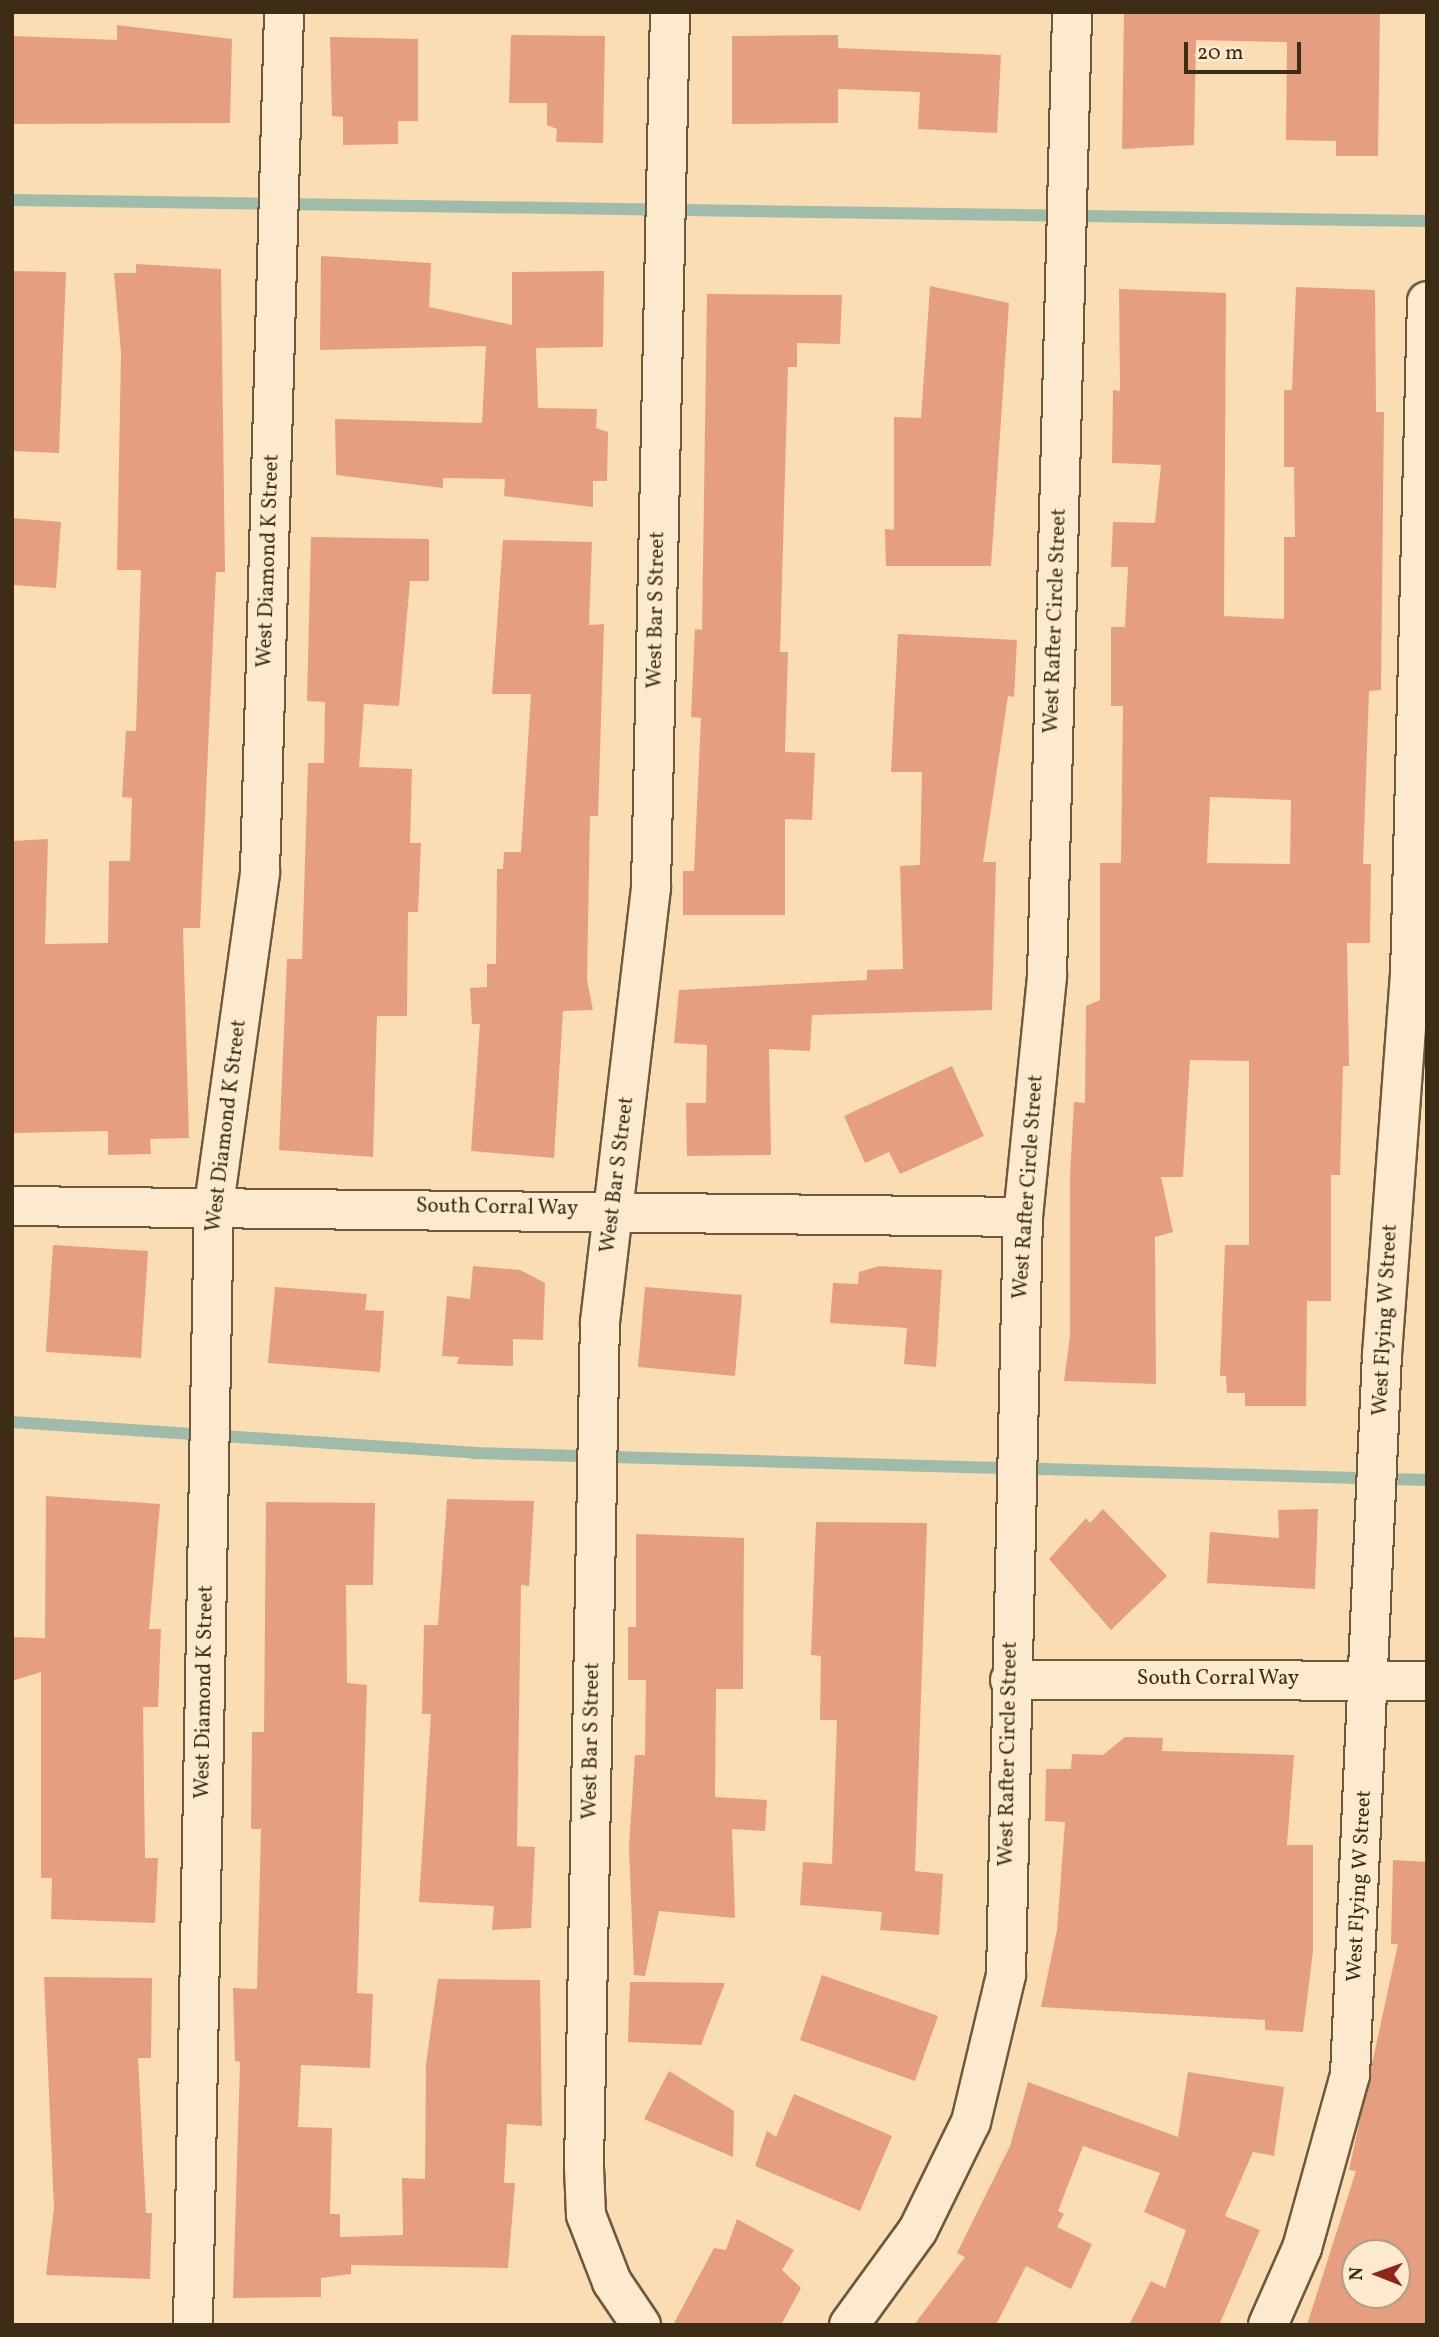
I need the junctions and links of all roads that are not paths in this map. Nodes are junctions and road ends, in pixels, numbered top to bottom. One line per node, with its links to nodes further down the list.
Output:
1 (284, 12): 5 (street, West Diamond K Street)
2 (670, 12): 7 (street, West Bar S Street)
3 (1072, 12): 8 (street, West Rafter Circle Street)
4 (1427, 301): 9 (street, West Flying W Street)
5 (214, 1205): 6 (street, South Corral Way); 7 (street, South Corral Way); 12 (street, West Diamond K Street)
6 (12, 1206)
7 (614, 1209): 8 (street, South Corral Way); 13 (street, West Bar S Street)
8 (1023, 1217): 10 (street, West Rafter Circle Street)
9 (1371, 1679): 10 (street, South Corral Way); 11 (street, South Corral Way); 15 (street, West Flying W Street)
10 (1010, 1680): 14 (street, West Rafter Circle Street)
11 (1427, 1681)
12 (193, 2325)
13 (641, 2325)
14 (849, 2325)
15 (1268, 2325)

